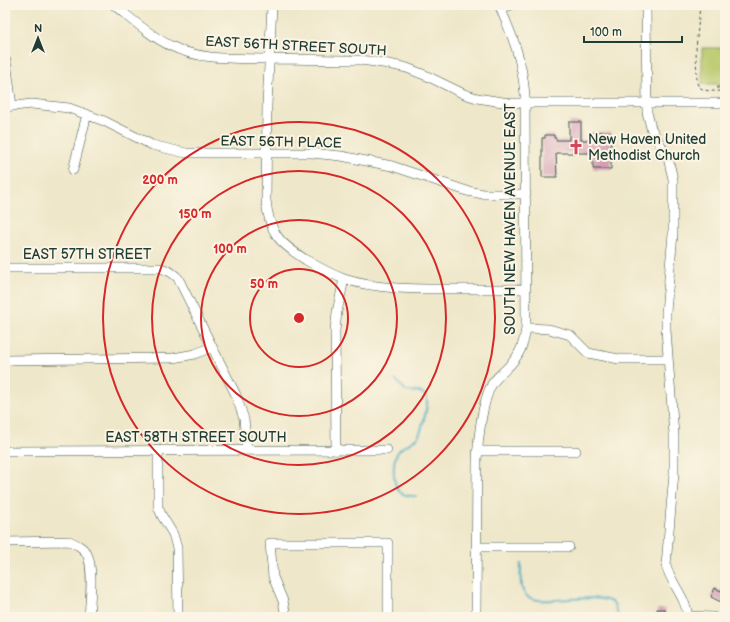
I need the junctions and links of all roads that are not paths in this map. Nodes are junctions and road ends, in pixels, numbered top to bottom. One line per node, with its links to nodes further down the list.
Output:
1 (114, 5): 6 (street, EAST 56TH STREET SOUTH)
2 (272, 5): 6 (street)
3 (510, 5): 5 (street)
4 (646, 5): 8 (street)
5 (500, 7): 10 (street, SOUTH NEW HAVEN AVENUE EAST)
6 (270, 59): 10 (street, EAST 56TH STREET SOUTH); 13 (street)
7 (6, 61): 11 (street, EAST 56TH PLACE)
8 (646, 103): 9 (street, EAST 56TH STREET SOUTH); 10 (street, EAST 56TH STREET SOUTH); 21 (street)
9 (725, 103)
10 (525, 104): 15 (street, SOUTH NEW HAVEN AVENUE EAST)
11 (8, 106): 12 (street, EAST 56TH PLACE)
12 (87, 114): 13 (street, EAST 56TH PLACE); 14 (street)
13 (267, 153): 15 (street, EAST 56TH PLACE); 17 (street)
14 (73, 170)
15 (526, 194): 18 (street, SOUTH NEW HAVEN AVENUE EAST)
16 (5, 268): 20 (street, EAST 57TH STREET)
17 (344, 279): 18 (street); 27 (street)
18 (525, 289): 19 (street, SOUTH NEW HAVEN AVENUE EAST)
19 (526, 328): 21 (street); 28 (street, SOUTH NEW HAVEN AVENUE EAST)
20 (212, 347): 22 (street); 24 (street)
21 (668, 359): 38 (street)
22 (5, 360)
23 (158, 450): 24 (street, EAST 58TH STREET SOUTH); 26 (street, EAST 58TH STREET SOUTH); 34 (street)
24 (247, 450): 27 (street, EAST 58TH STREET SOUTH)
25 (387, 450): 27 (street, EAST 58TH STREET SOUTH)
26 (5, 451)
27 (336, 451)
28 (477, 451): 29 (street); 31 (street, SOUTH NEW HAVEN AVENUE EAST)
29 (576, 451)
30 (5, 542): 33 (street)
31 (476, 547): 32 (street); 37 (street, SOUTH NEW HAVEN AVENUE EAST)
32 (569, 547)
33 (89, 617)
34 (178, 617)
35 (286, 617): 36 (street)
36 (388, 617)
37 (476, 617)
38 (688, 617): 39 (street)
39 (713, 617)

